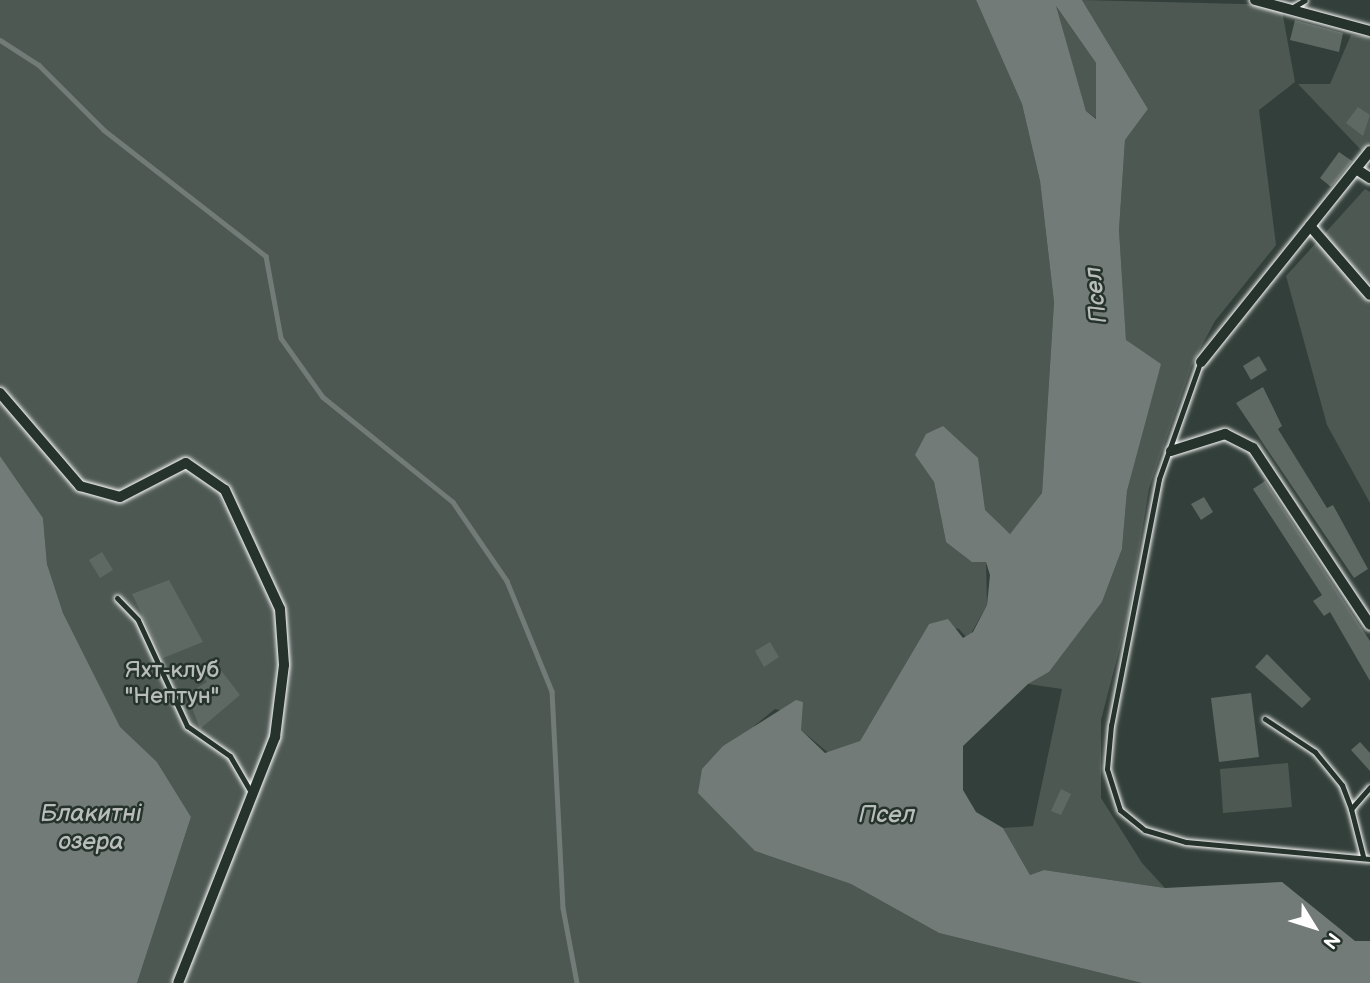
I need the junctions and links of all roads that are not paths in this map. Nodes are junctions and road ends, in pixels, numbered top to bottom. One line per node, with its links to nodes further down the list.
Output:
1 (1255, 0): 3 (street)
2 (1305, 0): 3 (lane)
3 (1288, 11): 4 (street)
4 (1370, 31)
5 (1370, 151): 6 (street)
6 (1356, 169): 7 (street); 8 (street)
7 (1370, 178)
8 (1310, 226): 9 (street); 10 (street)
9 (1370, 295)
10 (1201, 362): 12 (lane)
11 (0, 393): 17 (street)
12 (1171, 451): 14 (street); 19 (lane)
13 (117, 598): 17 (lane)
14 (1370, 625)
15 (1265, 719): 18 (lane)
16 (1370, 788): 18 (lane)
17 (255, 800): 21 (street)
18 (1351, 809): 19 (lane)
19 (1363, 856): 20 (lane)
20 (1370, 859)
21 (178, 983)

